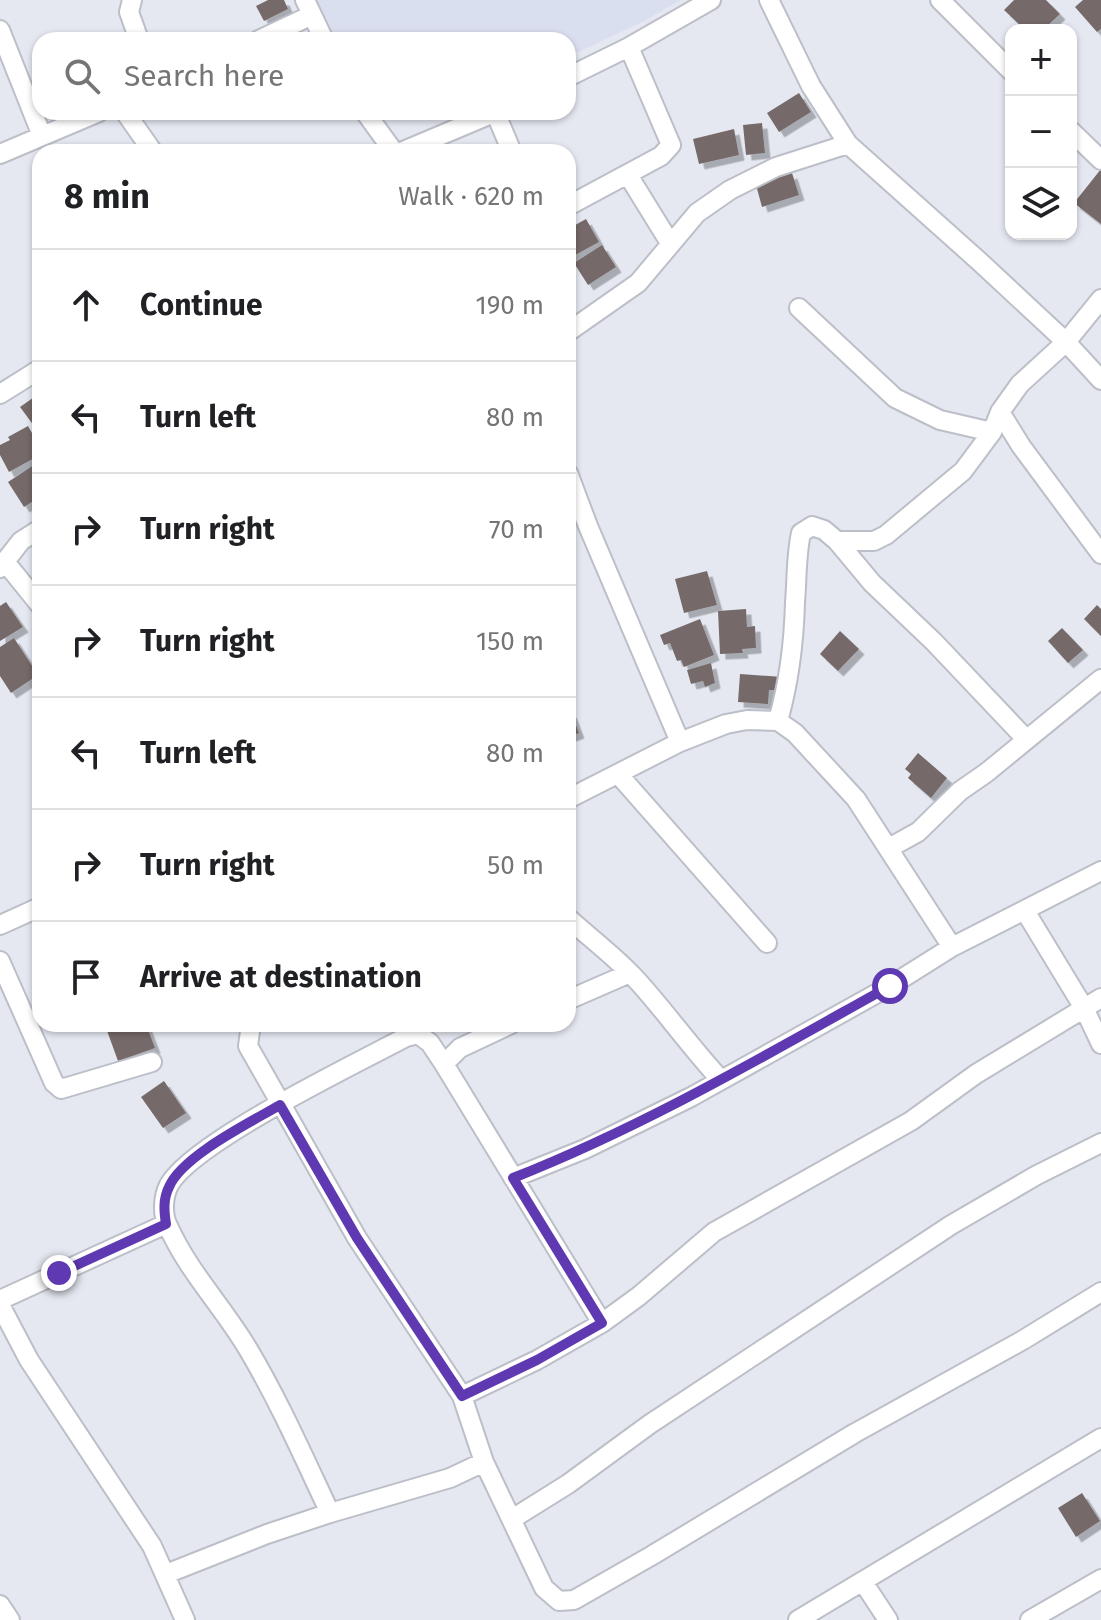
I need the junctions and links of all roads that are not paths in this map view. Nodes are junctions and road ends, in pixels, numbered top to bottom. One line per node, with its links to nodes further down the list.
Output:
1 (132, 0): 7 (street)
2 (711, 0): 10 (street)
3 (769, 0): 26 (street)
4 (940, 0): 11 (street)
5 (308, 8): 8 (street); 9 (street)
6 (0, 30): 13 (street)
7 (136, 32)
8 (271, 32)
9 (320, 32)
10 (629, 47): 12 (street); 29 (street)
11 (1005, 65)
12 (576, 73)
13 (32, 111)
14 (36, 120): 20 (street)
15 (80, 120): 20 (street)
16 (131, 120): 22 (street)
17 (371, 120): 23 (street)
18 (476, 120): 24 (street)
19 (498, 120): 25 (street)
20 (42, 136): 27 (street)
21 (1077, 137): 28 (street)
22 (147, 144)
23 (388, 144)
24 (420, 144)
25 (509, 144)
26 (848, 144): 31 (street); 35 (street)
27 (0, 154)
28 (1101, 160)
29 (628, 175): 30 (street); 31 (street)
30 (576, 202)
31 (670, 243): 34 (street)
32 (1101, 299): 35 (street)
33 (799, 308): 40 (street)
34 (576, 326)
35 (1066, 342): 37 (street); 39 (street)
36 (32, 374): 38 (street)
37 (1101, 380)
38 (0, 394)
39 (1000, 412): 40 (street); 44 (street)
40 (992, 432): 43 (street)
41 (576, 494): 50 (street)
42 (32, 534): 45 (street)
43 (837, 541): 48 (street); 49 (street)
44 (1101, 554)
45 (3, 565): 46 (street)
46 (32, 596)
47 (1101, 679): 49 (street)
48 (778, 721): 50 (street); 53 (street)
49 (1026, 739): 53 (street)
50 (680, 742): 51 (street)
51 (618, 774): 52 (street); 59 (street)
52 (576, 795)
53 (889, 848): 60 (street)
54 (1101, 871): 56 (street)
55 (32, 911): 57 (street)
56 (1025, 911): 60 (street); 65 (street)
57 (0, 925)
58 (576, 925): 62 (street)
59 (767, 943)
60 (952, 947): 71 (street)
61 (0, 961): 69 (street)
62 (630, 973): 63 (street); 71 (street)
63 (576, 997)
64 (1101, 998): 65 (street)
65 (1084, 1008): 68 (street); 78 (street)
66 (250, 1032): 72 (street)
67 (491, 1032): 70 (street)
68 (1101, 1044)
69 (152, 1062)
70 (444, 1064): 72 (street); 74 (street)
71 (721, 1080): 74 (street)
72 (280, 1105): 75 (street); 79 (street)
73 (1101, 1143): 83 (street)
74 (513, 1178): 78 (street)
75 (166, 1224): 77 (street); 82 (street)
76 (1101, 1292): 83 (street)
77 (0, 1303): 84 (street)
78 (602, 1323): 79 (street)
79 (462, 1396): 81 (street)
80 (1101, 1438): 86 (street)
81 (484, 1462): 82 (street); 83 (street)
82 (330, 1513): 84 (street)
83 (512, 1519)
84 (166, 1574): 87 (street)
85 (1101, 1579): 90 (street)
86 (863, 1582): 88 (street); 89 (street)
87 (185, 1620)
88 (798, 1620)
89 (888, 1620)
90 (1030, 1620)

